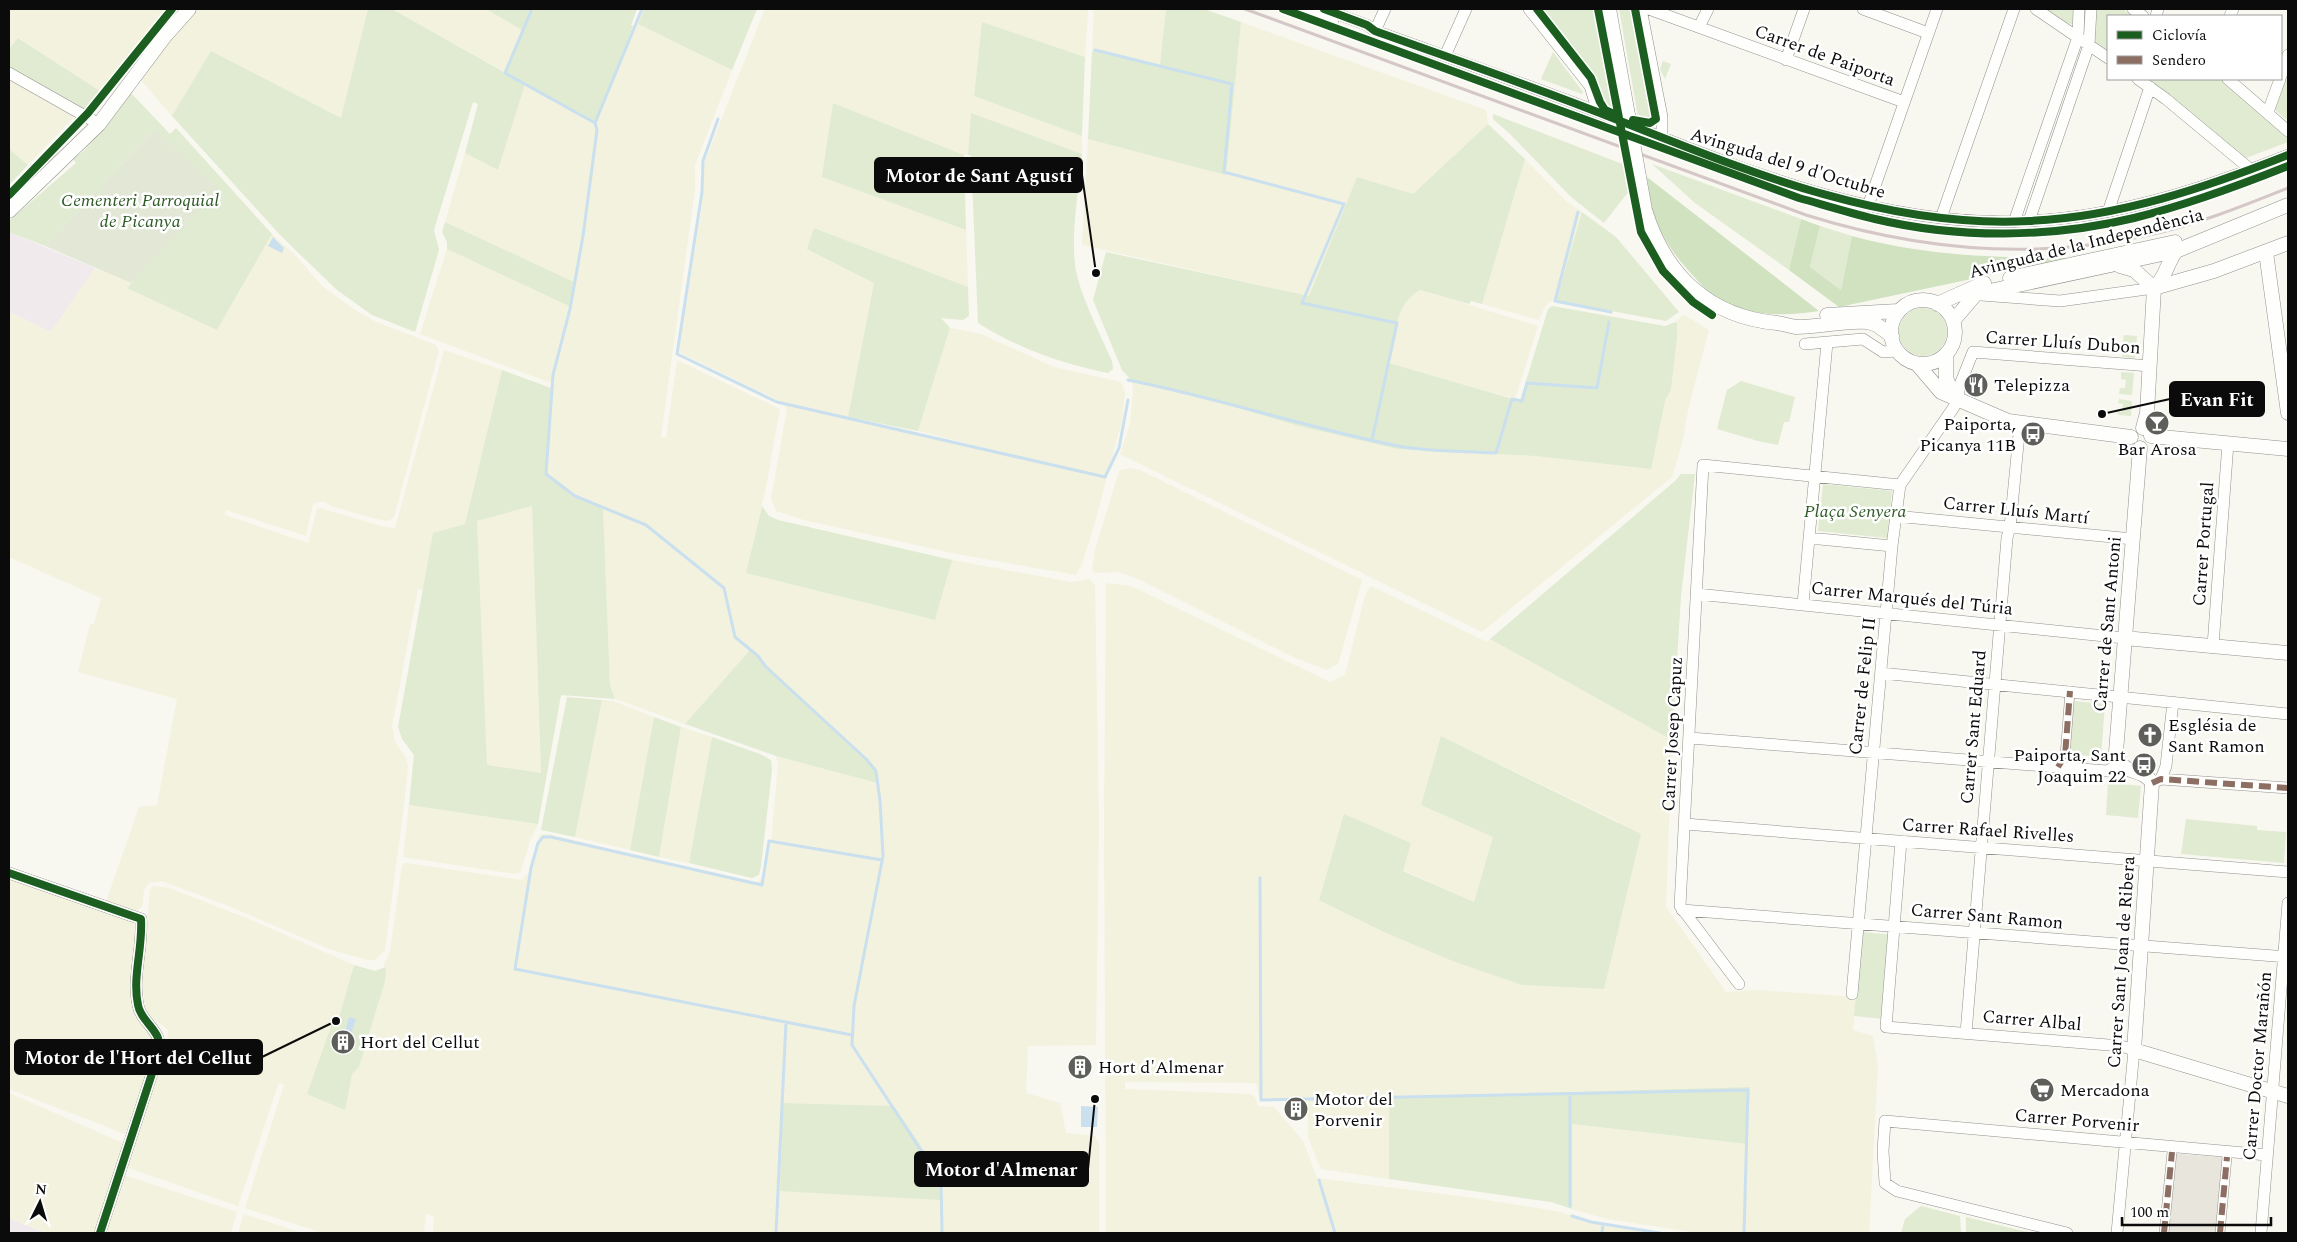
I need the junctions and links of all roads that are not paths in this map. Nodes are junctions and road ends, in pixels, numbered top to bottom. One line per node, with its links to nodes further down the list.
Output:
1 (189, 9): 38 (street)
2 (1303, 9): 19 (street, Avinguda del 9 d'Octubre)
3 (1324, 9): 19 (street, Avinguda del 9 d'Octubre)
4 (1385, 9): 19 (street)
5 (1466, 9): 24 (street)
6 (1529, 9): 33 (street)
7 (1609, 9): 60 (street, bridge)
8 (1641, 9): 40 (street)
9 (1649, 9): 18 (street, Carrer de Paiporta)
10 (1708, 9): 18 (street)
11 (1804, 9): 26 (street)
12 (1863, 9): 20 (street)
13 (1937, 9): 20 (street)
14 (2014, 9): 47 (street)
15 (2036, 9): 21 (street)
16 (2079, 9): 21 (street)
17 (2091, 9): 22 (street)
18 (1699, 27): 26 (street, Carrer de Paiporta)
19 (1375, 31): 24 (street, Avinguda del 9 d'Octubre)
20 (1928, 33): 34 (street)
21 (2078, 37): 22 (street); 49 (street)
22 (2089, 45): 25 (street); 48 (street)
23 (2288, 55): 27 (street)
24 (1445, 56): 35 (street, Avinguda del 9 d'Octubre)
25 (2107, 57)
26 (1786, 60): 34 (street, Carrer de Paiporta)
27 (2282, 72)
28 (9, 73): 38 (street)
29 (2140, 80): 32 (street)
30 (2229, 80): 37 (street)
31 (2279, 80): 37 (street)
32 (2150, 87): 42 (street); 46 (street)
33 (1592, 92): 35 (street); 36 (street)
34 (1904, 102): 44 (street)
35 (1578, 105): 36 (street, Avinguda del 9 d'Octubre)
36 (1598, 112): 40 (street, Avinguda del 9 d'Octubre)
37 (2268, 112): 39 (street)
38 (99, 124): 45 (street)
39 (2288, 131)
40 (1662, 138): 44 (street, Avinguda del 9 d'Octubre)
41 (2288, 154): 42 (street, Avinguda del 9 d'Octubre)
42 (2250, 169): 46 (street, Avinguda del 9 d'Octubre)
43 (2288, 205): 50 (street, Avinguda de la Independència)
44 (1868, 206): 47 (street, Avinguda del 9 d'Octubre)
45 (9, 211)
46 (2108, 212): 48 (street, Avinguda del 9 d'Octubre)
47 (1941, 218): 49 (street, Avinguda del 9 d'Octubre)
48 (2029, 221): 49 (street, Avinguda del 9 d'Octubre)
49 (2014, 222)
50 (2245, 222): 52 (street, Avinguda de la Independència); 57 (street, Avinguda de la Independència)
51 (2288, 243): 53 (street, Avinguda de la Independència)
52 (2176, 251): 54 (street, Avinguda de la Independència); 55 (street)
53 (2266, 252): 55 (street, Avinguda de la Independència); 69 (street)
54 (2117, 265): 55 (street); 56 (street, Avinguda de la Independència)
55 (2154, 288): 56 (street, Avinguda de la Independència); 68 (street)
56 (1976, 294): 59 (street, Avinguda de la Independència)
57 (1937, 304): 58 (street); 59 (street)
58 (1898, 311): 60 (street); 61 (street)
59 (1953, 321): 66 (street)
60 (1780, 324): 61 (street)
61 (1892, 336): 64 (street)
62 (1827, 343): 63 (street); 64 (street); 77 (street)
63 (1804, 344)
64 (1897, 351): 67 (street)
65 (1972, 352): 68 (street, Carrer Lluís Dubon); 70 (street, Carrer de Felip II)
66 (1946, 355): 67 (street); 70 (street)
67 (1917, 364): 70 (street)
68 (2150, 366): 73 (street)
69 (2285, 366): 71 (street)
70 (1956, 398): 72 (street); 78 (street, Carrer de Felip II)
71 (2288, 413)
72 (2020, 424): 74 (street); 80 (street, Carrer Sant Eduard)
73 (2147, 432): 74 (street); 75 (street)
74 (2136, 442): 82 (street, Carrer de Sant Antoni)
75 (2228, 443): 76 (street); 89 (street, Carrer Portugal)
76 (2288, 449)
77 (1815, 476): 78 (street); 81 (street); 84 (street, Carrer Josep Capuz)
78 (1900, 484): 79 (street, Carrer de Felip II)
79 (1895, 516): 80 (street, Carrer Lluís Martí); 83 (street, Carrer de Felip II)
80 (2010, 528): 82 (street, Carrer Lluís Martí); 87 (street, Carrer Sant Eduard)
81 (1809, 538): 83 (street); 85 (street)
82 (2133, 539): 88 (street, Carrer de Sant Antoni)
83 (1892, 546): 86 (street, Carrer de Felip II)
84 (1696, 594): 85 (street, Carrer Marqués del Túria); 97 (street, Carrer Josep Capuz)
85 (1803, 604): 86 (street, Carrer Marqués del Túria)
86 (1886, 612): 87 (street, Carrer Marqués del Túria); 91 (street, Carrer de Felip II)
87 (1999, 625): 88 (street, Carrer Marqués del Túria); 92 (street, Carrer Sant Eduard)
88 (2124, 638): 89 (street); 94 (street, Carrer de Sant Antoni)
89 (2213, 646): 90 (street)
90 (2288, 653)
91 (1881, 673): 92 (street); 98 (street, Carrer de Felip II)
92 (1996, 684): 93 (street); 99 (street, Carrer Sant Eduard)
93 (2070, 691): 94 (street); 101 (street)
94 (2120, 696): 95 (street); 100 (street, Carrer de Sant Antoni)
95 (2174, 702): 96 (street); 102 (street, Carrer Sant Joan de Ribera)
96 (2288, 714)
97 (1690, 738): 98 (street); 104 (street, Carrer Josep Capuz)
98 (1873, 752): 99 (street); 105 (street, Carrer de Felip II)
99 (1988, 760): 101 (street); 107 (street, Carrer Sant Eduard)
100 (2120, 764): 101 (street); 102 (street)
101 (2058, 767)
102 (2157, 781): 103 (street); 108 (street, Carrer Sant Joan de Ribera)
103 (2288, 788)
104 (1685, 824): 105 (street, Carrer Rafael Rivelles); 112 (street, Carrer Josep Capuz)
105 (1865, 838): 106 (street, Carrer Rafael Rivelles); 113 (street, Carrer de Felip II)
106 (1901, 841): 107 (street, Carrer Rafael Rivelles); 114 (street)
107 (1981, 847): 108 (street, Carrer Rafael Rivelles); 115 (street, Carrer Sant Eduard)
108 (2147, 860): 109 (street, Carrer Rafael Rivelles); 116 (street, Carrer Sant Joan de Ribera)
109 (2288, 872)
110 (9, 873): 128 (street)
111 (2288, 903): 117 (street, Carrer Doctor Marañón)
112 (1682, 910): 113 (street, Carrer Sant Ramon); 118 (street)
113 (1857, 923): 114 (street, Carrer Sant Ramon); 119 (street, Carrer de Felip II)
114 (1894, 926): 115 (street, Carrer Sant Ramon); 120 (street, Carrer Albal)
115 (1974, 932): 116 (street, Carrer Sant Ramon); 120 (street, Carrer Sant Eduard)
116 (2140, 946): 117 (street, Carrer Sant Ramon); 121 (street, Carrer Sant Joan de Ribera)
117 (2286, 957): 122 (street, Carrer Doctor Marañón)
118 (1739, 984)
119 (1852, 994)
120 (1966, 1033): 121 (street, Carrer Albal)
121 (2134, 1050): 122 (street, Carrer Albal); 124 (street, Carrer Sant Joan de Ribera)
122 (2272, 1092): 123 (street, Carrer Albal); 126 (street, Carrer Doctor Marañón)
123 (2288, 1096)
124 (2126, 1142): 126 (street, Carrer Porvenir); 129 (street, Carrer Porvenir); 130 (street, Carrer Sant Joan de Ribera)
125 (2172, 1152): 131 (street)
126 (2267, 1155): 133 (street, Carrer Doctor Marañón)
127 (2227, 1157): 132 (street)
128 (100, 1233)
129 (2067, 1233)
130 (2117, 1233)
131 (2164, 1233)
132 (2220, 1233)
133 (2261, 1233)

